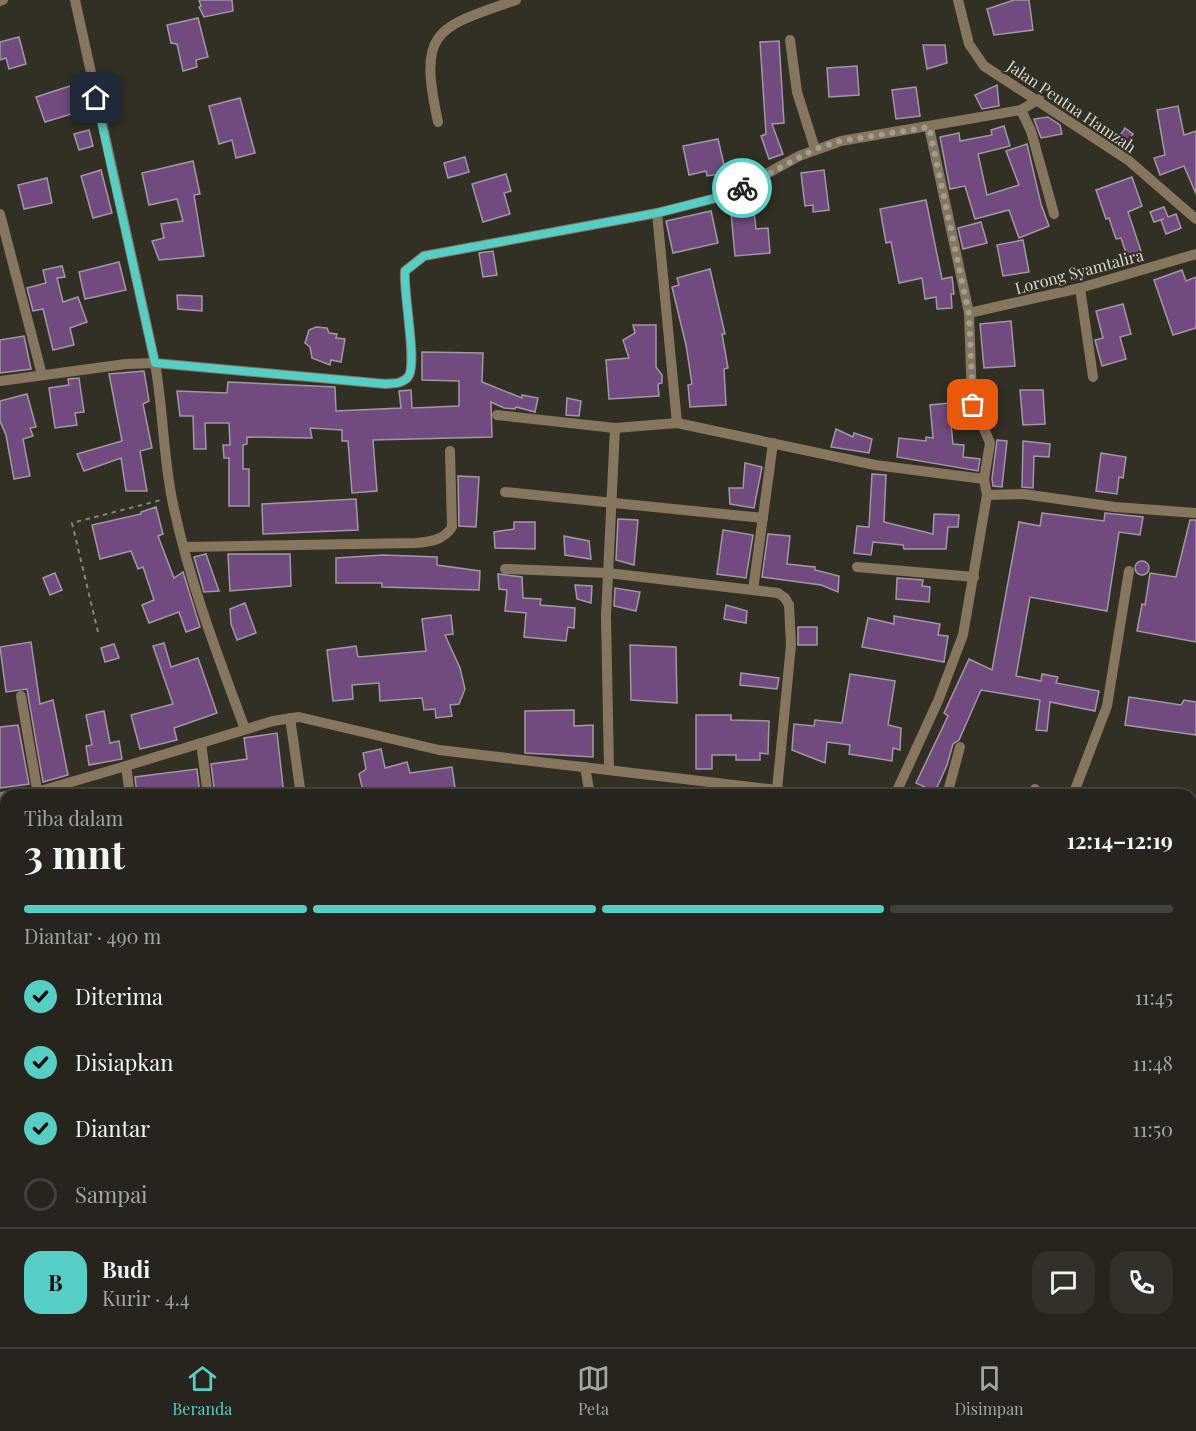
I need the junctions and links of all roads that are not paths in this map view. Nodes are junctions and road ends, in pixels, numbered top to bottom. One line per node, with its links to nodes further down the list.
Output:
1 (75, 0): 17 (street)
2 (516, 0): 7 (street)
3 (958, 0): 5 (street, Jalan Peutua Hamzah)
4 (790, 40): 9 (street)
5 (1039, 99): 6 (street); 13 (street, Jalan Peutua Hamzah)
6 (1021, 110): 8 (street); 12 (street)
7 (438, 122)
8 (929, 127): 9 (street); 16 (street)
9 (815, 149): 10 (street)
10 (657, 213): 17 (street); 22 (street)
11 (0, 214): 18 (street)
12 (1054, 214)
13 (1196, 219)
14 (1196, 254): 15 (street, Lorong Syamtalira)
15 (1080, 288): 16 (street, Lorong Syamtalira); 19 (street)
16 (969, 314): 26 (street)
17 (155, 363): 18 (street); 32 (street)
18 (42, 375): 20 (street)
19 (1093, 377)
20 (0, 381)
21 (497, 415): 23 (street)
22 (677, 423): 23 (street); 24 (street)
23 (615, 428): 29 (street)
24 (773, 443): 26 (street); 31 (street)
25 (450, 451): 32 (street)
26 (984, 479): 28 (street)
27 (505, 492): 29 (street)
28 (987, 495): 30 (street); 37 (street)
29 (611, 502): 31 (street); 36 (street)
30 (1196, 513)
31 (763, 518): 38 (street)
32 (185, 547): 41 (street)
33 (857, 567): 37 (street)
34 (505, 569): 36 (street)
35 (1130, 571): 57 (street)
36 (608, 573): 38 (street); 46 (street)
37 (974, 577): 55 (street)
38 (753, 590): 54 (street)
39 (21, 696): 47 (street)
40 (290, 718): 41 (street); 45 (street); 51 (street)
41 (245, 729): 42 (street)
42 (201, 743): 44 (street); 50 (street)
43 (960, 747): 56 (street)
44 (126, 766): 48 (street); 49 (street)
45 (585, 767): 46 (street); 52 (street)
46 (609, 770): 53 (street)
47 (37, 789)
48 (51, 789)
49 (129, 789)
50 (207, 789)
51 (300, 789)
52 (589, 789)
53 (769, 789)
54 (777, 789)
55 (899, 789)
56 (949, 789)
57 (1075, 789)

